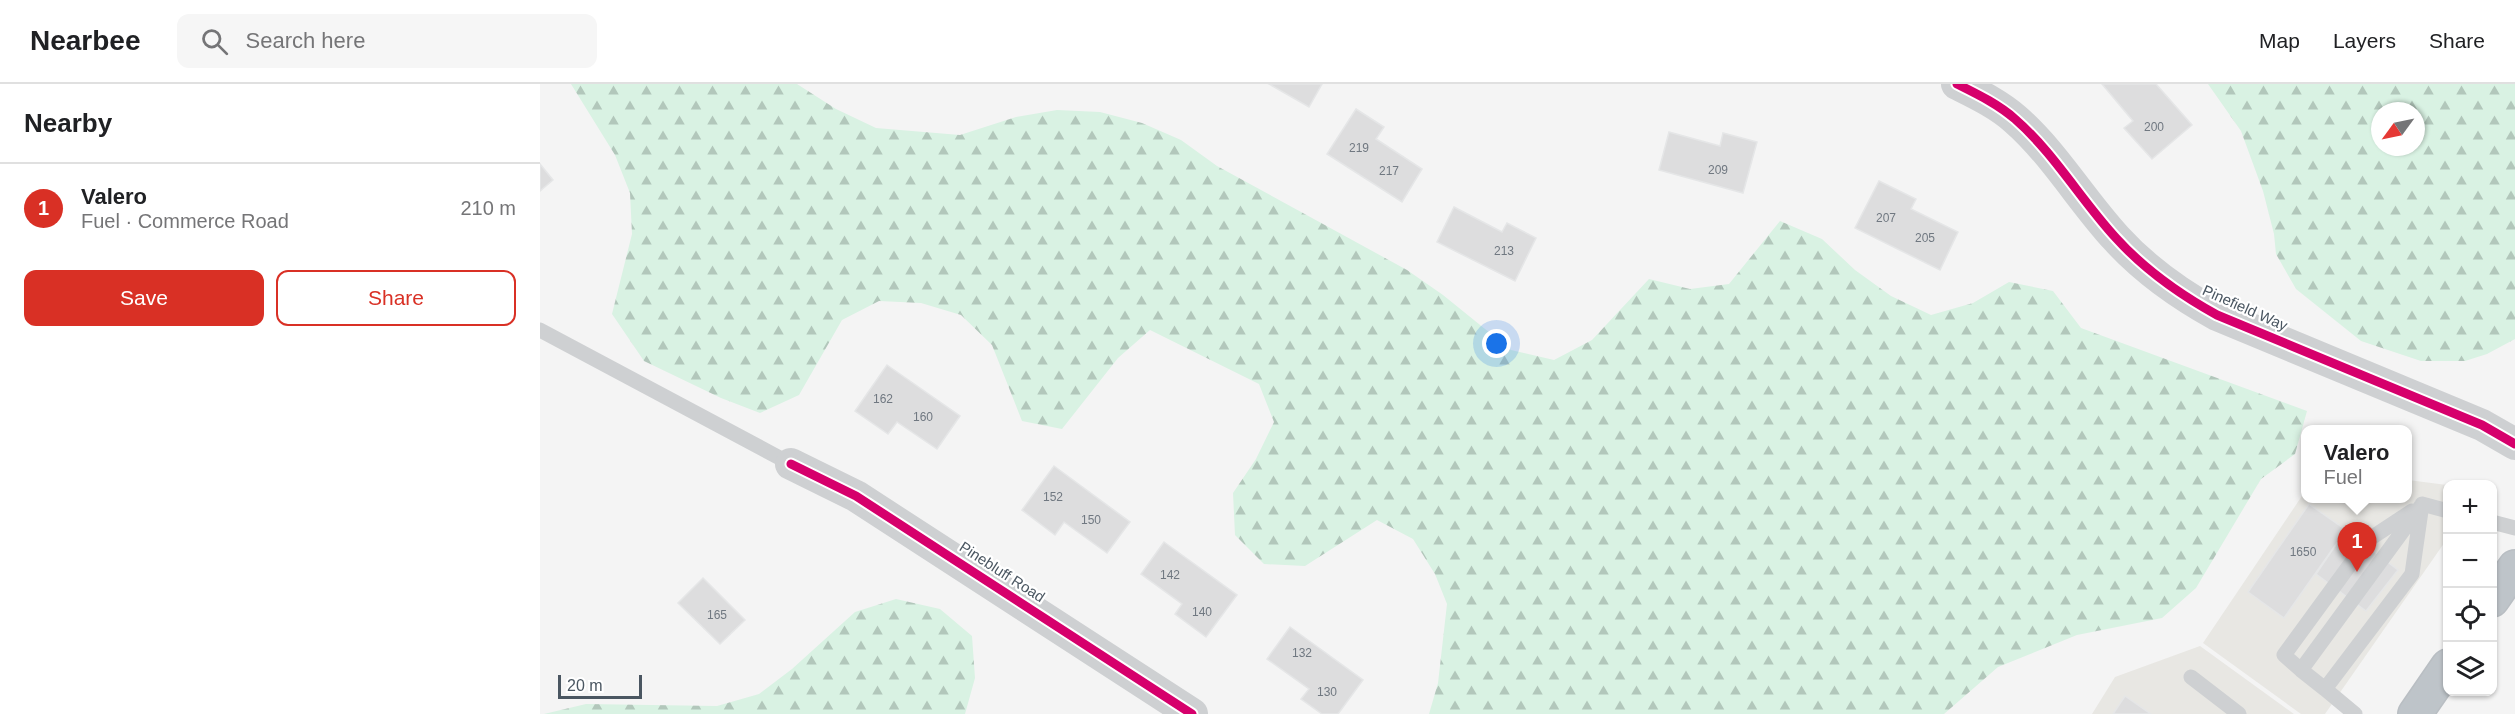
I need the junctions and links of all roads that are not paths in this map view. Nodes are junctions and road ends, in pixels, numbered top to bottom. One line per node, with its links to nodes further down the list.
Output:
1 (1957, 84): 3 (street, Pinefield Way)
2 (540, 330): 4 (lane)
3 (2515, 444)
4 (791, 464): 15 (street, Pinebluff Road)
5 (2422, 504): 6 (lane); 11 (lane); 11 (lane); 14 (lane)
6 (2443, 510)
7 (2497, 523): 8 (lane)
8 (2515, 528)
9 (2515, 567): 10 (highway)
10 (2497, 594)
11 (2301, 670): 14 (lane)
12 (2443, 673): 18 (highway)
13 (2191, 677): 16 (lane)
14 (2325, 689): 17 (lane)
15 (1192, 714)
16 (2239, 714)
17 (2355, 714)
18 (2415, 714)

